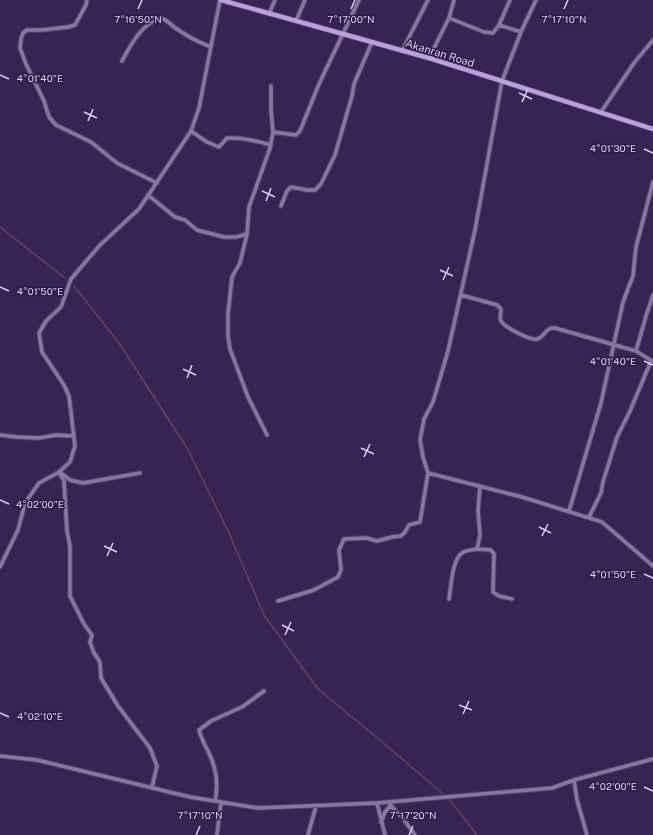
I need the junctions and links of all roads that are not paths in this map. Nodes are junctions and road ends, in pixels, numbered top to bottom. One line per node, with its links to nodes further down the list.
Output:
1 (87, 0): 30 (street)
2 (220, 0): 10 (main road, Akanran Road); 18 (street)
3 (275, 0): 10 (street)
4 (305, 0): 12 (street)
5 (359, 0): 15 (street)
6 (428, 0): 19 (street)
7 (454, 0): 11 (street)
8 (510, 0): 13 (street)
9 (536, 0): 14 (street)
10 (269, 14): 12 (main road, Akanran Road)
11 (449, 18): 13 (street); 20 (street)
12 (296, 21): 15 (main road, Akanran Road)
13 (499, 25): 14 (street)
14 (521, 32): 22 (street)
15 (342, 34): 17 (main road, Akanran Road); 27 (street)
16 (653, 40): 24 (street)
17 (372, 42): 19 (main road, Akanran Road); 32 (street)
18 (211, 47): 21 (street); 26 (street)
19 (402, 51): 20 (main road, Akanran Road)
20 (429, 58): 22 (main road, Akanran Road)
21 (122, 61)
22 (502, 81): 24 (main road, Akanran Road); 34 (street)
23 (270, 86): 27 (street)
24 (601, 112): 25 (main road, Akanran Road)
25 (653, 129)
26 (191, 131): 28 (street); 30 (street)
27 (273, 132): 28 (street)
28 (271, 145): 33 (street)
29 (653, 182): 36 (street)
30 (157, 183): 31 (street)
31 (148, 195): 33 (street); 41 (street)
32 (281, 206)
33 (248, 234): 40 (street)
34 (461, 295): 36 (street); 44 (street)
35 (653, 295): 37 (street)
36 (614, 344): 37 (street); 46 (street)
37 (636, 351): 38 (street)
38 (652, 361): 47 (street)
39 (0, 435): 41 (street)
40 (267, 435)
41 (73, 436): 42 (street)
42 (59, 472): 43 (street); 50 (street); 58 (street)
43 (140, 473)
44 (428, 473): 45 (street); 53 (street)
45 (480, 486): 46 (street); 48 (street)
46 (569, 511): 47 (street)
47 (589, 517): 49 (street)
48 (477, 549): 51 (street); 52 (street)
49 (653, 566)
50 (0, 567)
51 (449, 599)
52 (512, 599)
53 (278, 601)
54 (264, 691): 59 (street)
55 (0, 756): 58 (street)
56 (653, 759): 57 (street)
57 (574, 780): 62 (street); 69 (street)
58 (152, 787): 59 (street)
59 (215, 801): 60 (street)
60 (221, 802): 63 (street); 65 (street)
61 (377, 804): 62 (street); 63 (street); 64 (street)
62 (391, 804): 64 (street); 68 (street)
63 (316, 806): 66 (street)
64 (381, 822): 67 (street)
65 (217, 835)
66 (308, 835)
67 (385, 835)
68 (415, 835)
69 (587, 835)

